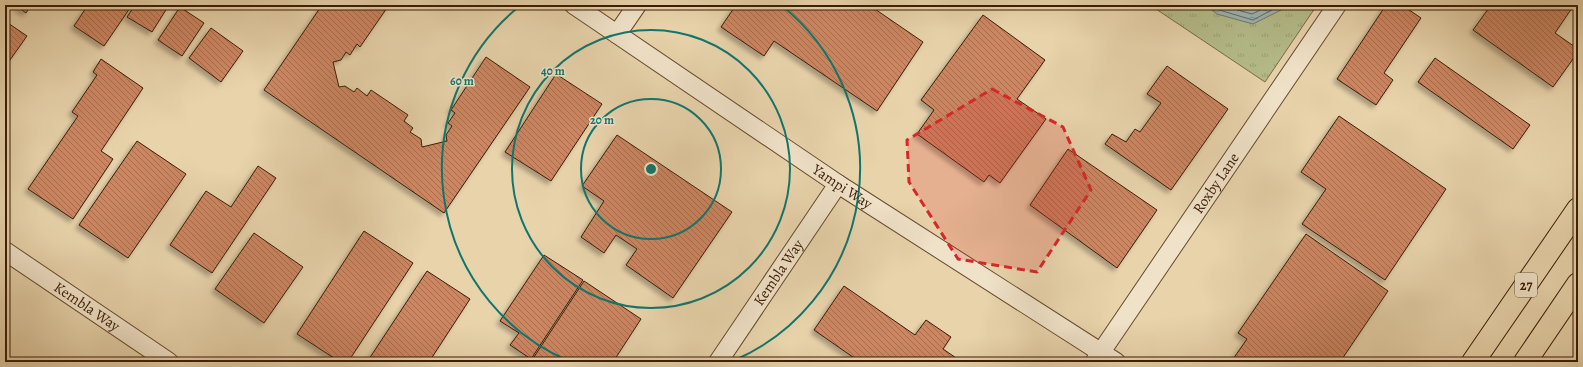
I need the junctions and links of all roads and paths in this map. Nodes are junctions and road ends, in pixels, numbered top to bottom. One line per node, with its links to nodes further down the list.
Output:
1 (574, 5): 4 (street, Yampi Way)
2 (637, 5): 4 (street)
3 (1337, 5): 9 (street, Roxby Lane)
4 (617, 34): 5 (street, Yampi Way)
5 (838, 184): 9 (street, Yampi Way); 11 (street, Kembla Way)
6 (1578, 208): 12 (main road, 27)
7 (5, 251): 10 (street, Kembla Way)
8 (1578, 284): 13 (main road)
9 (1104, 359)
10 (169, 362)
11 (718, 362)
12 (1474, 362)
13 (1525, 362)

